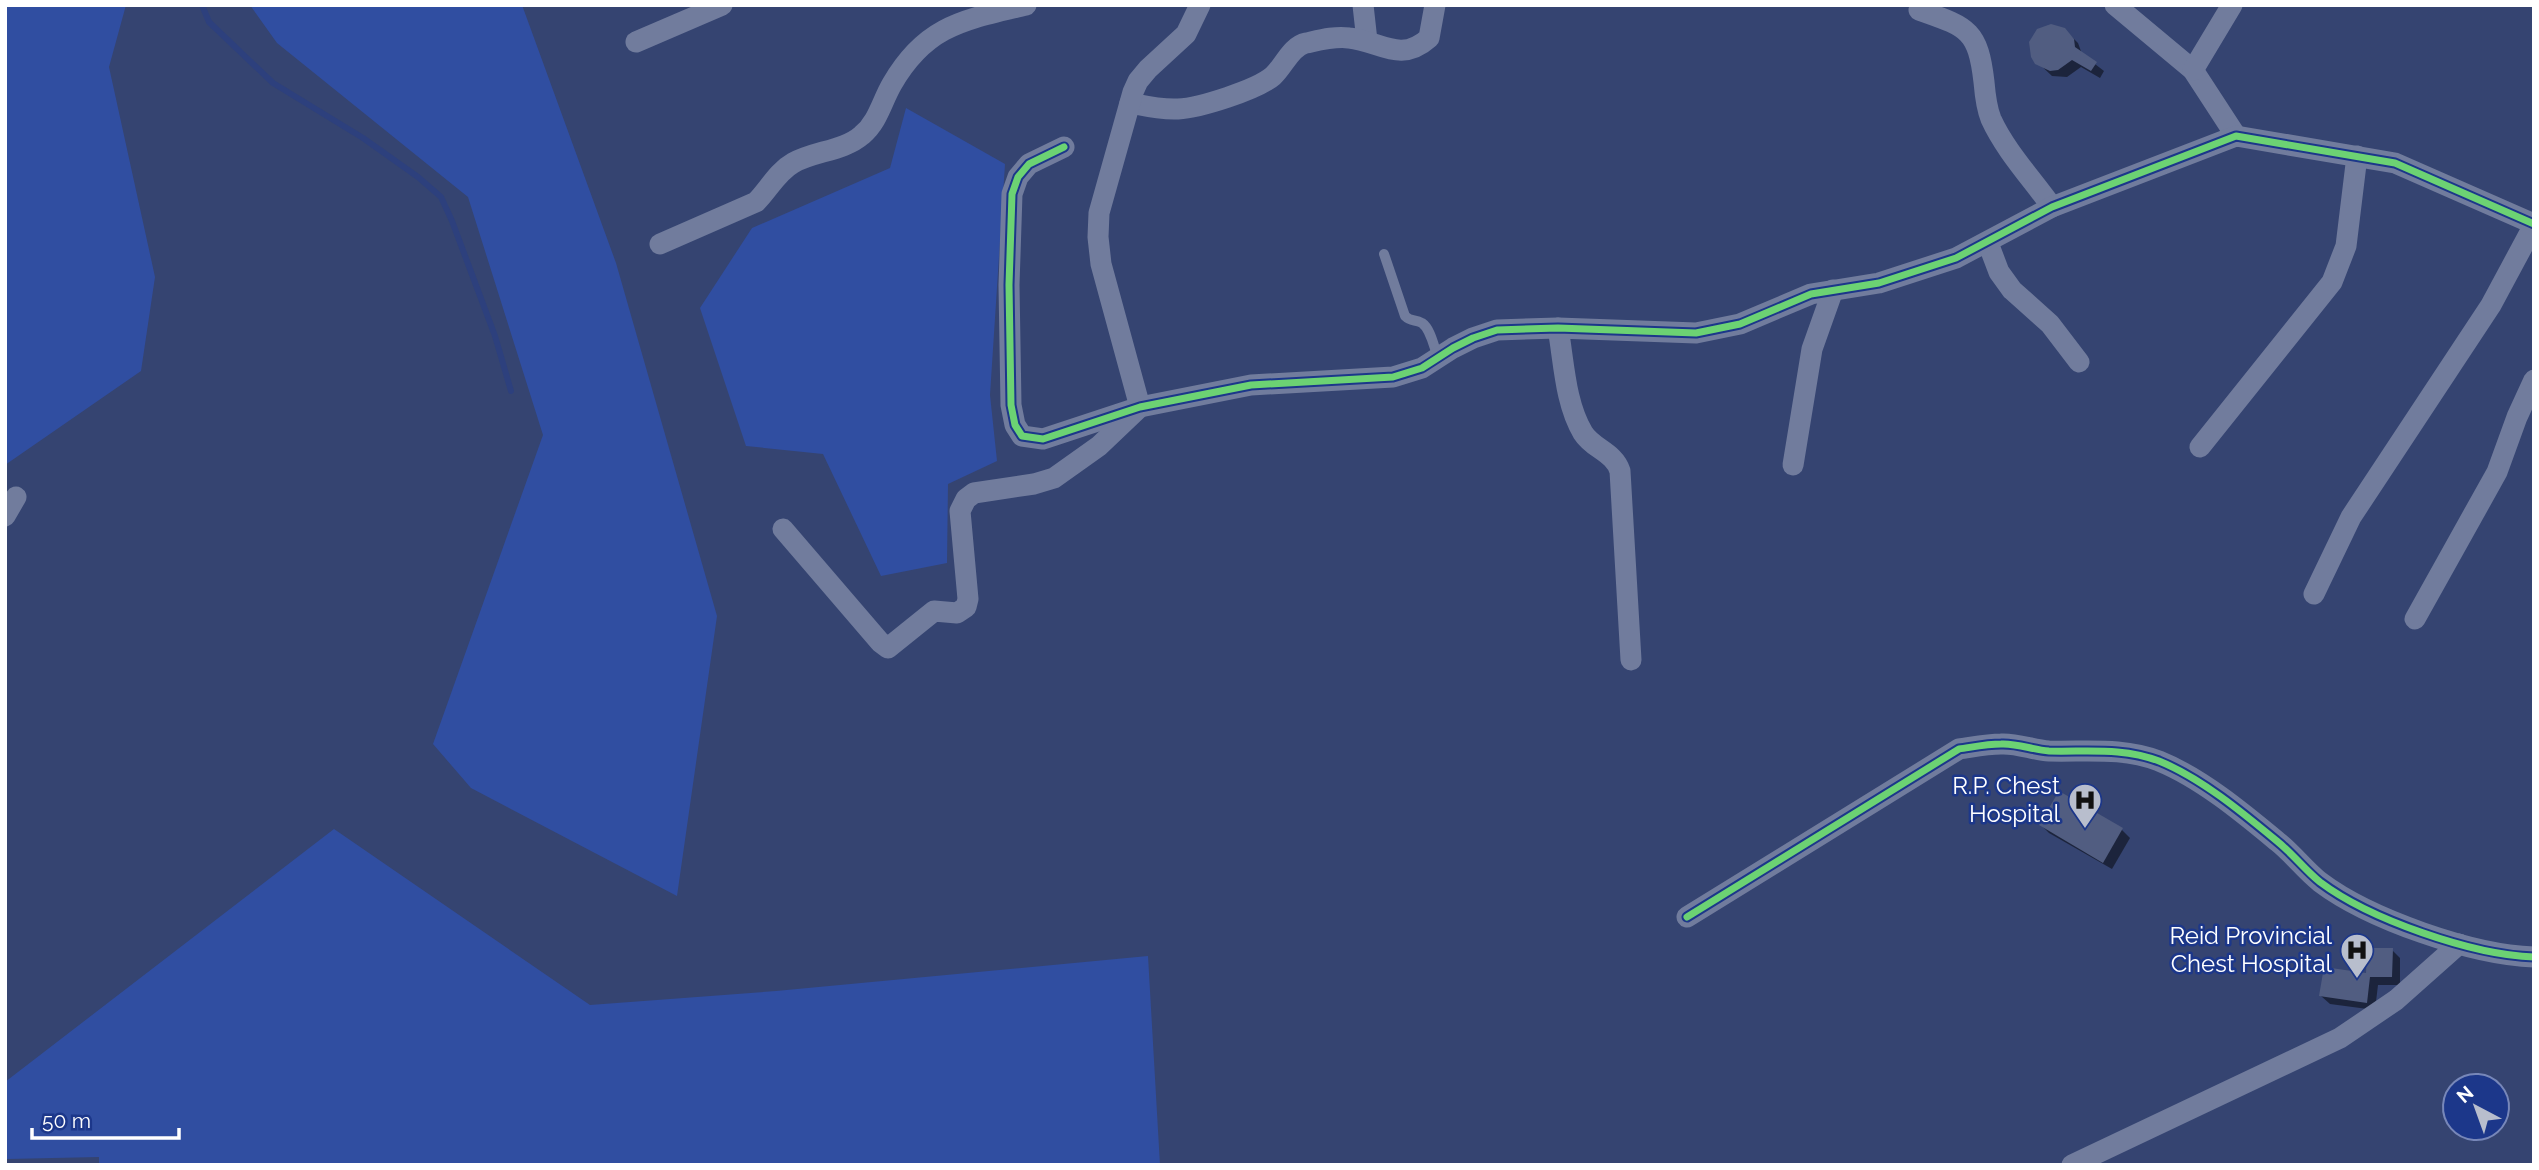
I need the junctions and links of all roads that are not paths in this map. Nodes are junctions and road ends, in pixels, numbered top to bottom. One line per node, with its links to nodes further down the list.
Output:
1 (723, 5): 10 (street)
2 (1026, 5): 19 (street)
3 (1200, 5): 12 (street)
4 (1363, 5): 9 (street)
5 (1435, 5): 9 (street)
6 (2115, 5): 11 (street)
7 (2232, 5): 11 (street)
8 (1919, 10): 16 (street)
9 (1367, 41): 12 (street)
10 (636, 42)
11 (2193, 70): 13 (street)
12 (1130, 103): 26 (street)
13 (2236, 136): 15 (street); 16 (street)
14 (1064, 147): 26 (street)
15 (2357, 156): 17 (street); 27 (street)
16 (2052, 207): 18 (street)
17 (2534, 225): 30 (street)
18 (1988, 243): 21 (street); 24 (street)
19 (660, 244)
20 (1384, 254): 23 (lane)
21 (1833, 290): 22 (street); 28 (street)
22 (1558, 328): 23 (street); 32 (street)
23 (1438, 357): 26 (street)
24 (2080, 362)
25 (2534, 380): 31 (street)
26 (1140, 407): 29 (street)
27 (2200, 447)
28 (1793, 465)
29 (783, 529)
30 (2314, 594)
31 (2414, 620)
32 (1632, 660)
33 (1687, 917): 34 (street)
34 (2459, 944): 35 (street); 36 (street)
35 (2534, 957)
36 (2072, 1165)

